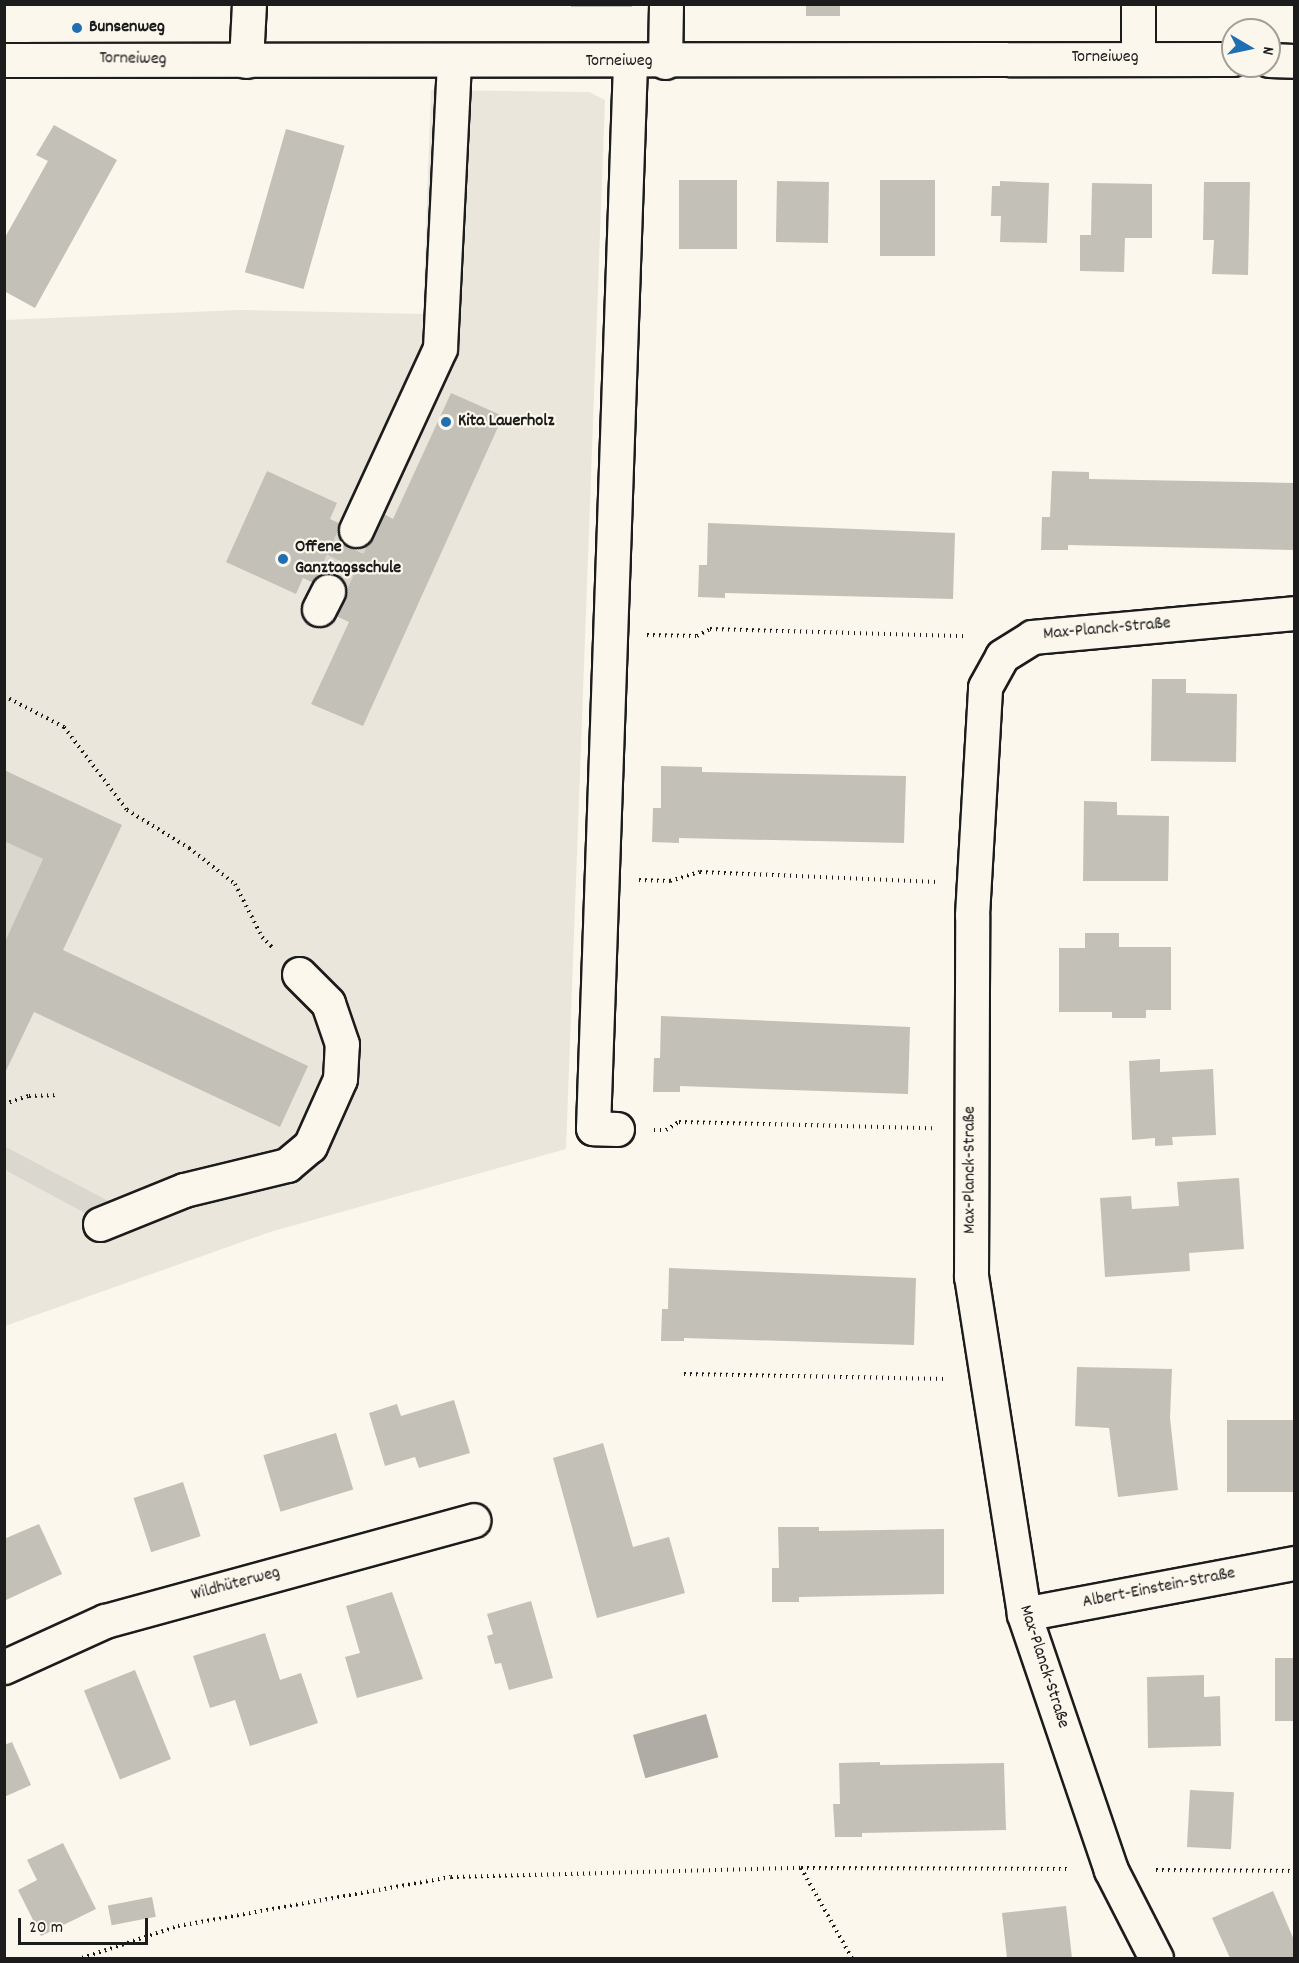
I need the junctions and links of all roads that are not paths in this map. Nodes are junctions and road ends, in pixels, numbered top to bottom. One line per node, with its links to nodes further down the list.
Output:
1 (249, 4): 8 (street)
2 (666, 4): 9 (street)
3 (1138, 4): 4 (street)
4 (1138, 57): 5 (street, Torneiweg); 9 (street, Torneiweg)
5 (1221, 59)
6 (4, 60): 8 (street, Torneiweg)
7 (454, 61): 8 (street, Torneiweg); 10 (street, Torneiweg); 11 (street)
8 (246, 62)
9 (665, 62): 10 (street, Torneiweg)
10 (630, 63): 14 (street)
11 (356, 530)
12 (1294, 613): 18 (street, Max-Planck-Straße)
13 (299, 974): 15 (street)
14 (617, 1129)
15 (100, 1224)
16 (473, 1520): 19 (street, Wildhüterweg)
17 (1294, 1563): 18 (street, Albert-Einstein-Straße)
18 (1024, 1614): 20 (street, Max-Planck-Straße)
19 (4, 1667)
20 (1156, 1959)

